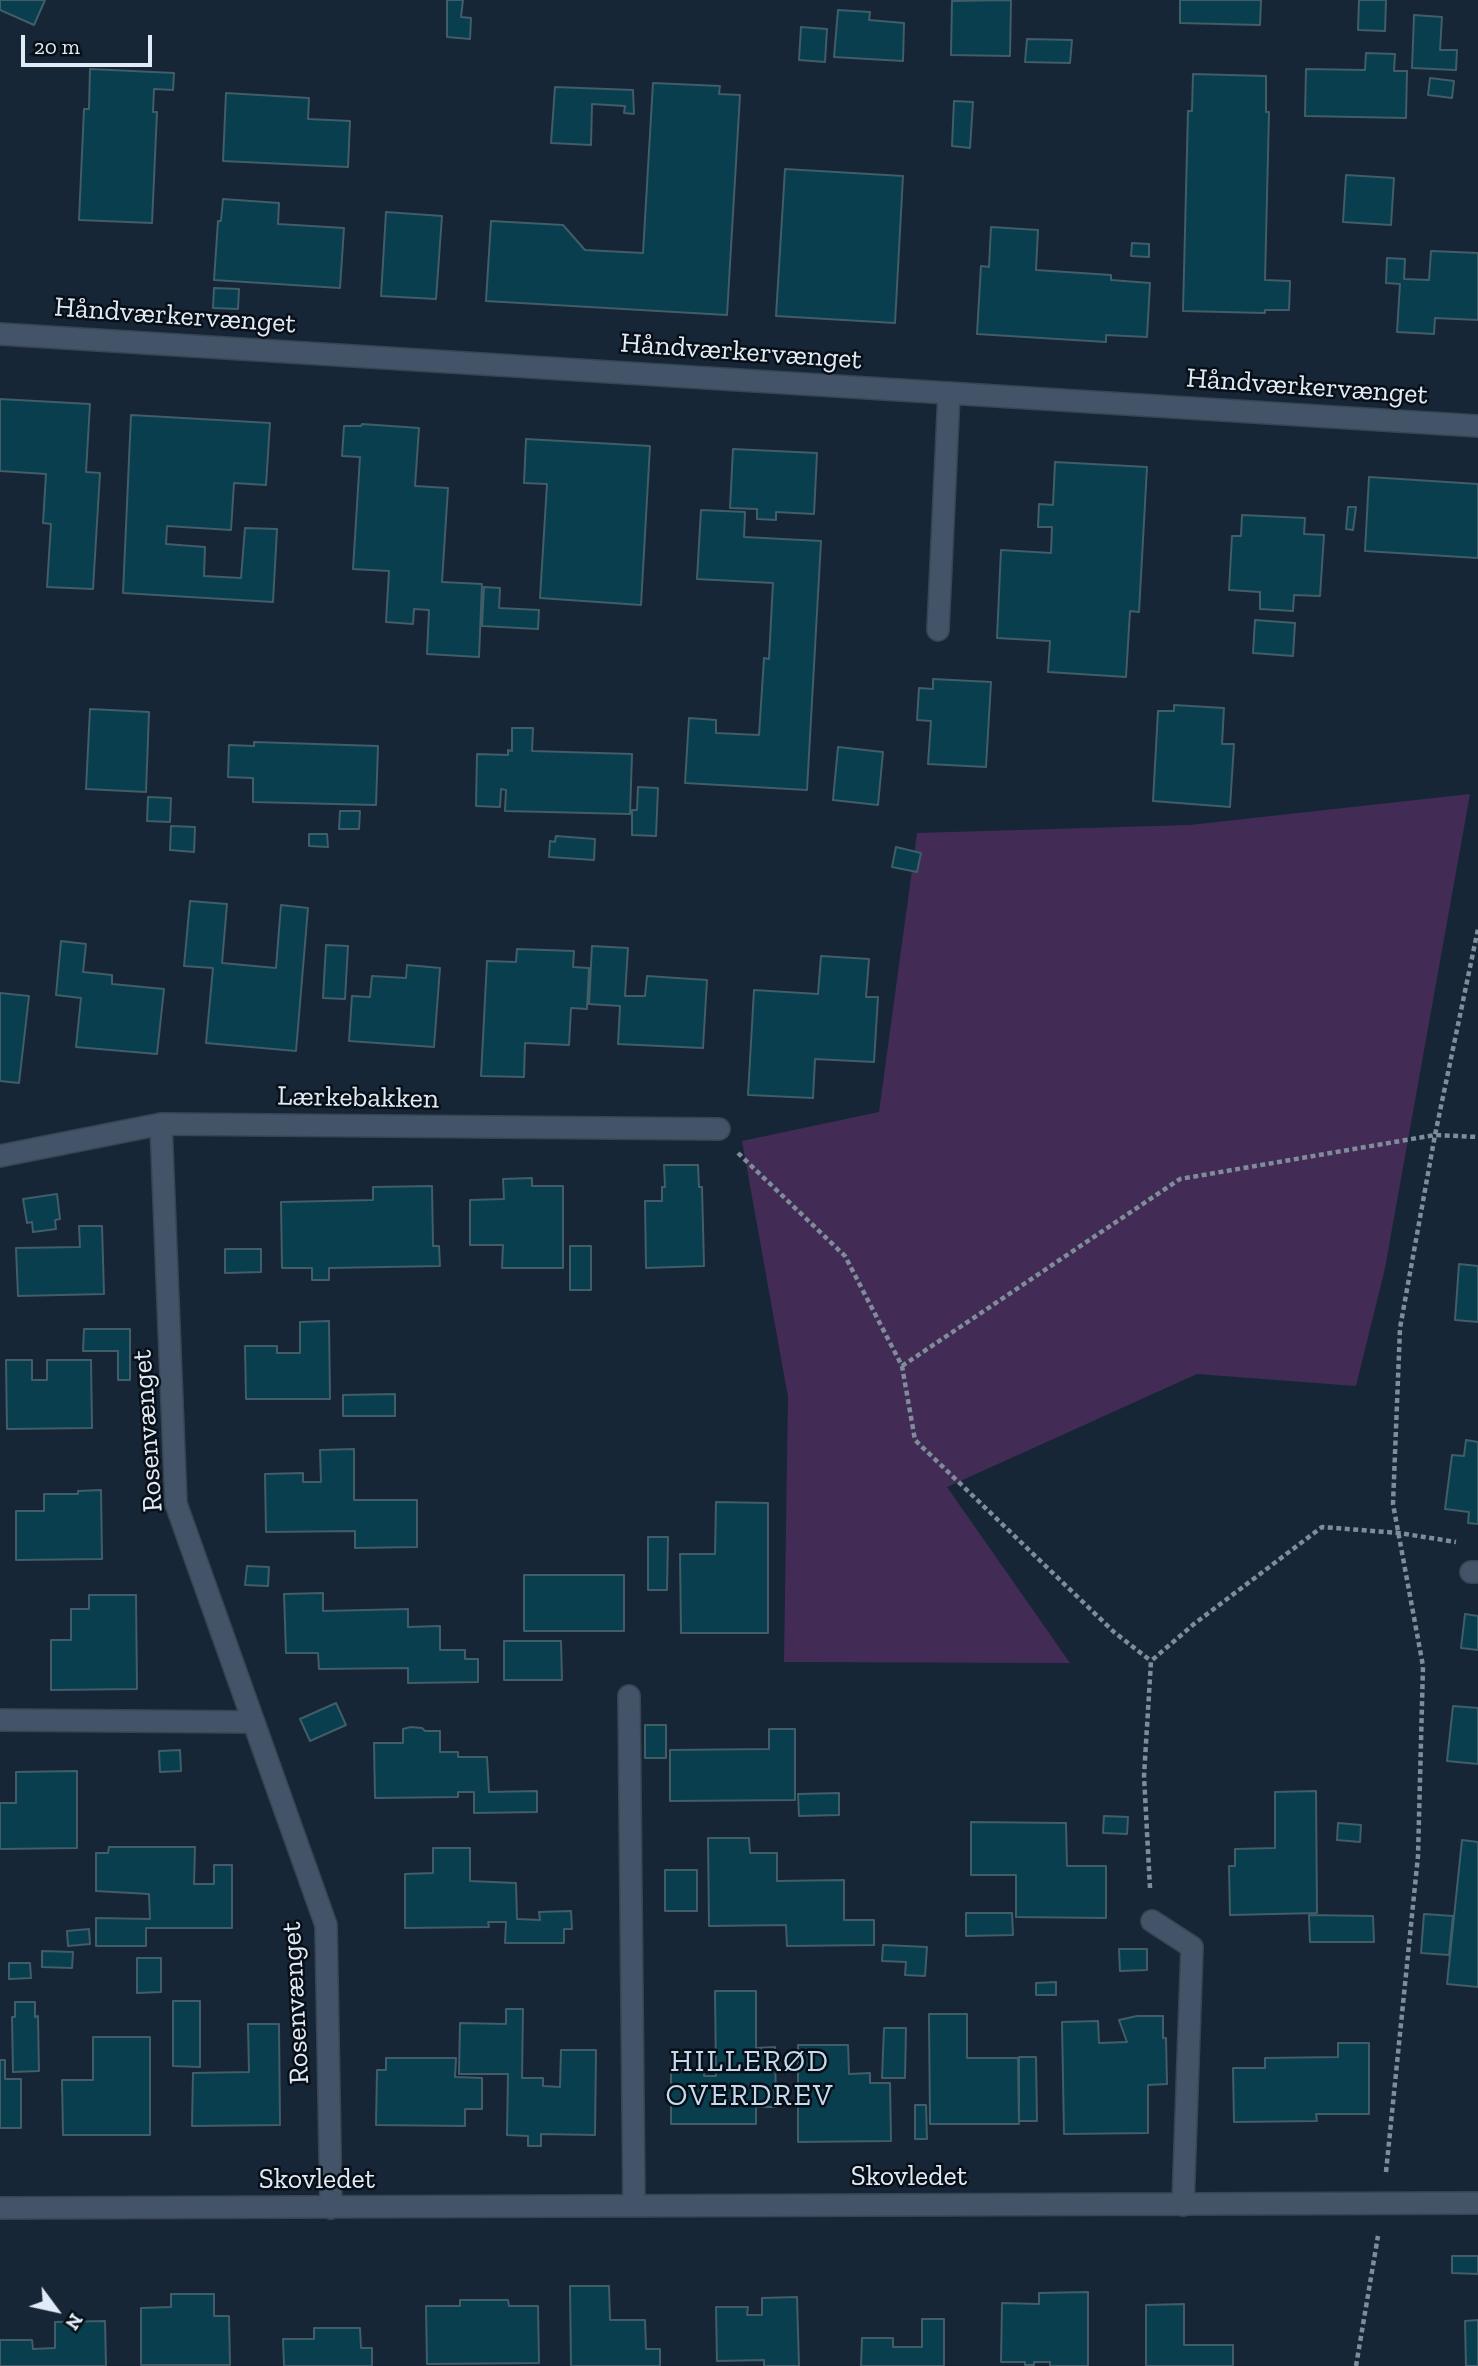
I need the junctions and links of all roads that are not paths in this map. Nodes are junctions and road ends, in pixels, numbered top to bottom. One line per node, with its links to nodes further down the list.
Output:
1 (0, 334): 2 (street, Håndværkervænget)
2 (949, 393): 3 (street, Håndværkervænget); 4 (street)
3 (1478, 426)
4 (938, 630)
5 (161, 1124): 6 (street, Lærkebakken); 7 (street, Lærkebakken); 10 (street, Rosenvænget)
6 (719, 1129)
7 (0, 1156)
8 (629, 1696): 14 (street)
9 (0, 1720): 10 (street)
10 (253, 1722): 16 (street, Rosenvænget)
11 (1152, 1920): 13 (street)
12 (1478, 2203): 13 (street, Skovledet)
13 (1183, 2205): 14 (street, Skovledet)
14 (634, 2206): 16 (street, Skovledet)
15 (0, 2208): 16 (street, Skovledet)
16 (331, 2208)

